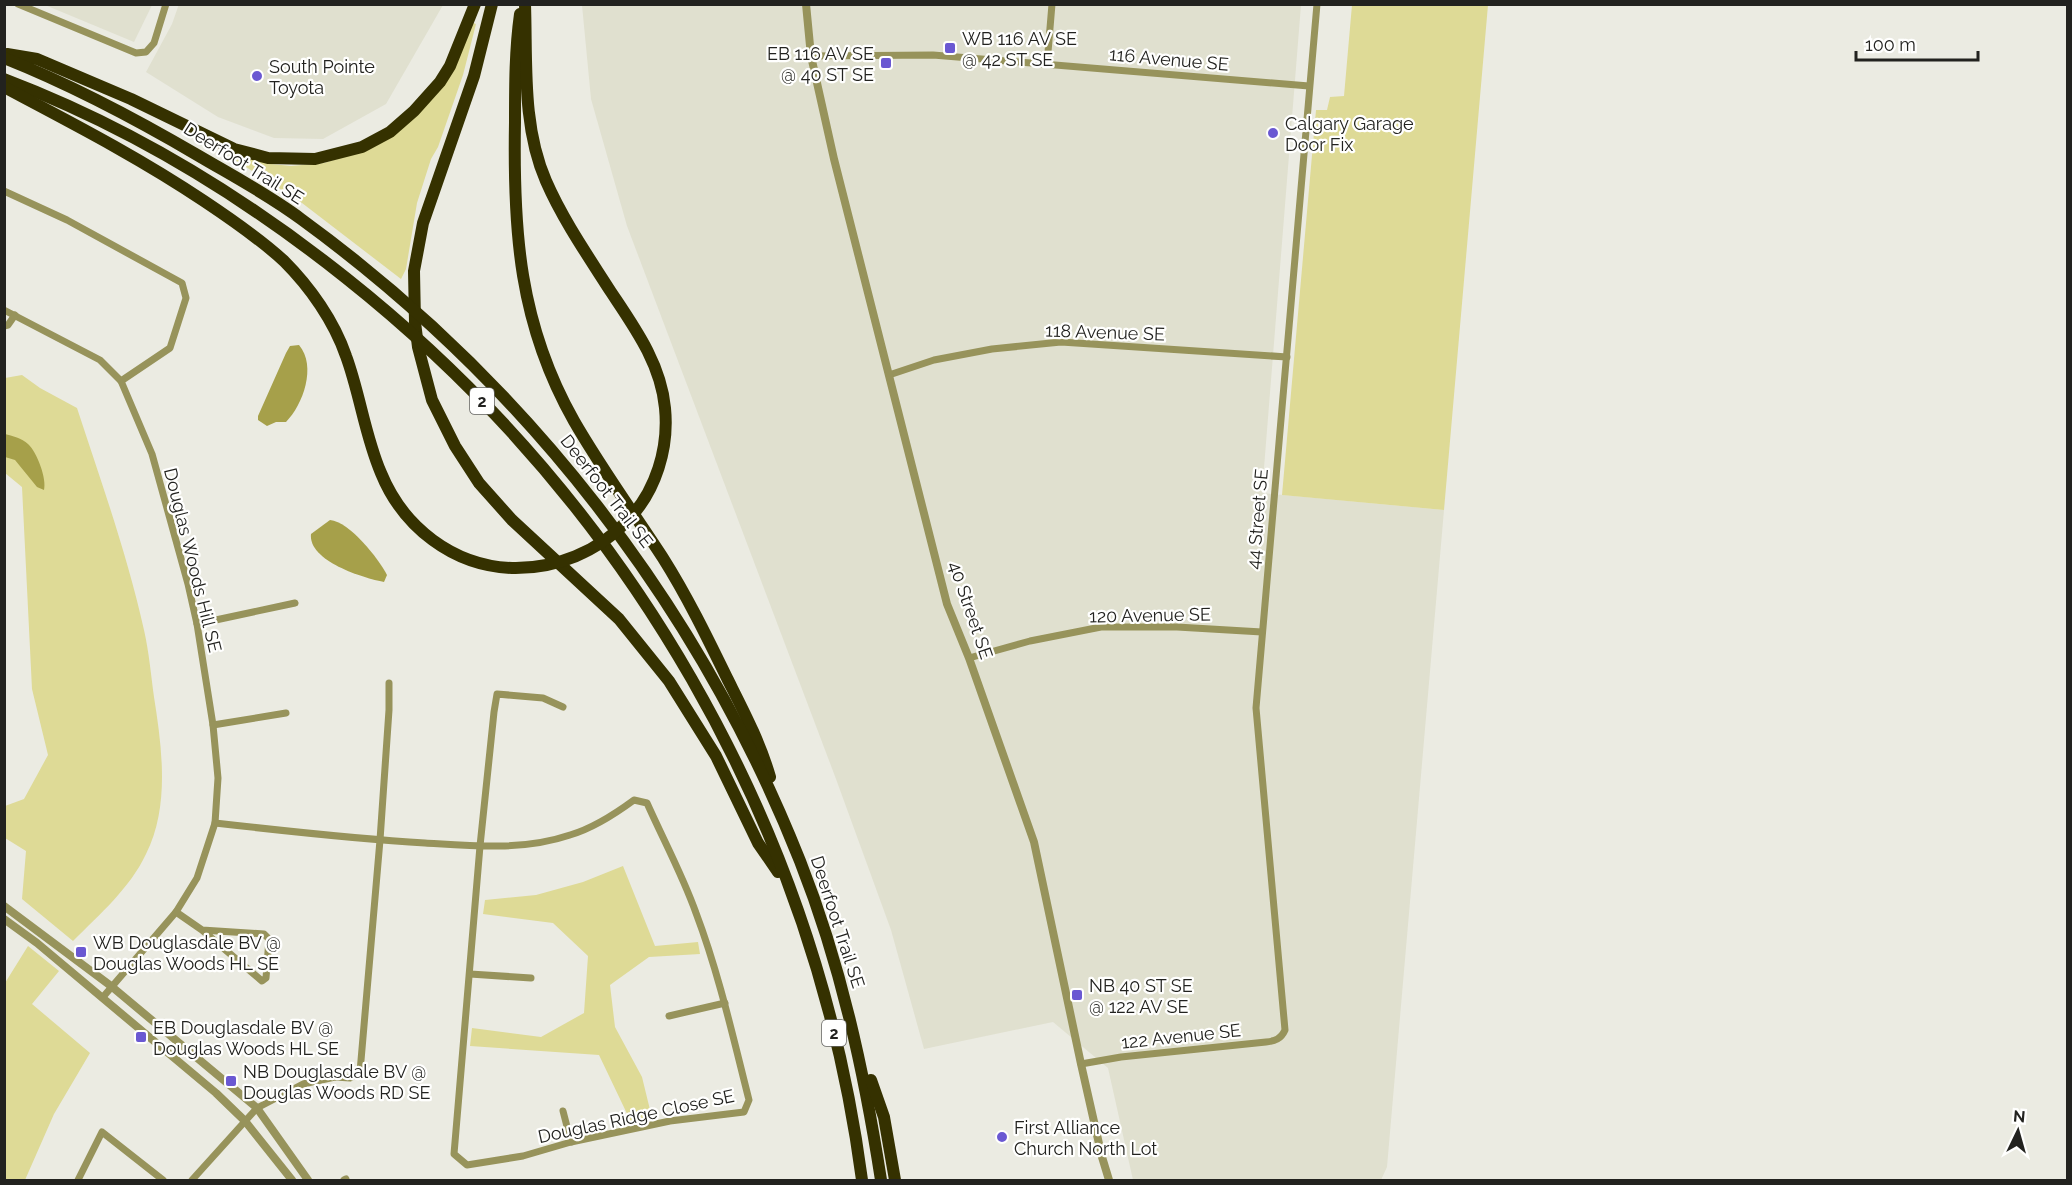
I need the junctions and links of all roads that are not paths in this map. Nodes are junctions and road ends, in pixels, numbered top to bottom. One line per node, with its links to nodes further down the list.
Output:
1 (18, 4): 2 (street)
2 (166, 4)
3 (475, 4): 9 (highway)
4 (492, 4): 34 (highway)
5 (523, 4): 14 (highway); 31 (highway)
6 (1052, 4): 11 (street)
7 (1317, 4): 13 (street, 44 Street SE)
8 (805, 7): 10 (street, 40 Street SE)
9 (4, 56): 31 (highway, Deerfoot Trail SE / 2)
10 (811, 56): 11 (street, 116 Avenue SE); 20 (street, 40 Street SE)
11 (1047, 64): 13 (street, 116 Avenue SE)
12 (4, 79): 34 (highway, Deerfoot Trail SE / 2)
13 (1309, 86): 19 (street, 44 Street SE)
14 (4, 87)
15 (4, 191): 21 (street)
16 (4, 310): 17 (street, Douglas Woods Hill SE)
17 (15, 315): 18 (street); 21 (street, Douglas Woods Hill SE)
18 (4, 326)
19 (1287, 357): 20 (street, 118 Avenue SE); 24 (street, 44 Street SE)
20 (889, 375): 25 (street, 40 Street SE)
21 (121, 381): 23 (street, Douglas Woods Hill SE)
22 (296, 603): 23 (street)
23 (197, 624): 29 (street, Douglas Woods Hill SE)
24 (1262, 632): 25 (street, 120 Avenue SE); 46 (street, 44 Street SE)
25 (969, 658): 47 (street, 40 Street SE)
26 (389, 683): 32 (street)
27 (563, 706): 33 (street)
28 (286, 713): 29 (street)
29 (213, 725): 30 (street, Douglas Woods Hill SE)
30 (215, 824): 32 (street, Douglas Ridge Close SE); 36 (street, Douglas Woods Hill SE)
31 (786, 827): 44 (highway, Deerfoot Trail SE / 2)
32 (380, 840): 33 (street, Douglas Ridge Close SE); 48 (street)
33 (480, 846): 39 (street, Douglas Ridge Close SE); 43 (street, Douglas Ridge Close SE)
34 (790, 889): 57 (highway, Deerfoot Trail SE / 2)
35 (4, 906): 41 (street)
36 (176, 912): 38 (street); 41 (street, Douglas Woods Hill SE)
37 (4, 919): 42 (street)
38 (202, 930): 38 (street)
39 (470, 974): 40 (street); 51 (street, Douglas Ridge Close SE)
40 (531, 978)
41 (111, 987): 42 (street, Douglas Woods Hill SE); 48 (street)
42 (103, 997): 50 (street)
43 (725, 1003): 45 (street); 51 (street, Douglas Ridge Close SE)
44 (848, 1013): 58 (highway, Deerfoot Trail SE / 2); 59 (highway)
45 (669, 1016)
46 (1282, 1036): 47 (street, 122 Avenue SE)
47 (1081, 1064): 60 (street, 40 Street SE)
48 (257, 1108): 50 (street); 56 (street)
49 (563, 1111): 51 (street)
50 (245, 1121): 54 (street); 55 (street)
51 (571, 1142)
52 (78, 1180): 53 (street)
53 (163, 1180)
54 (192, 1180)
55 (292, 1180)
56 (309, 1180)
57 (862, 1180)
58 (881, 1180)
59 (895, 1180)
60 (1109, 1180)

